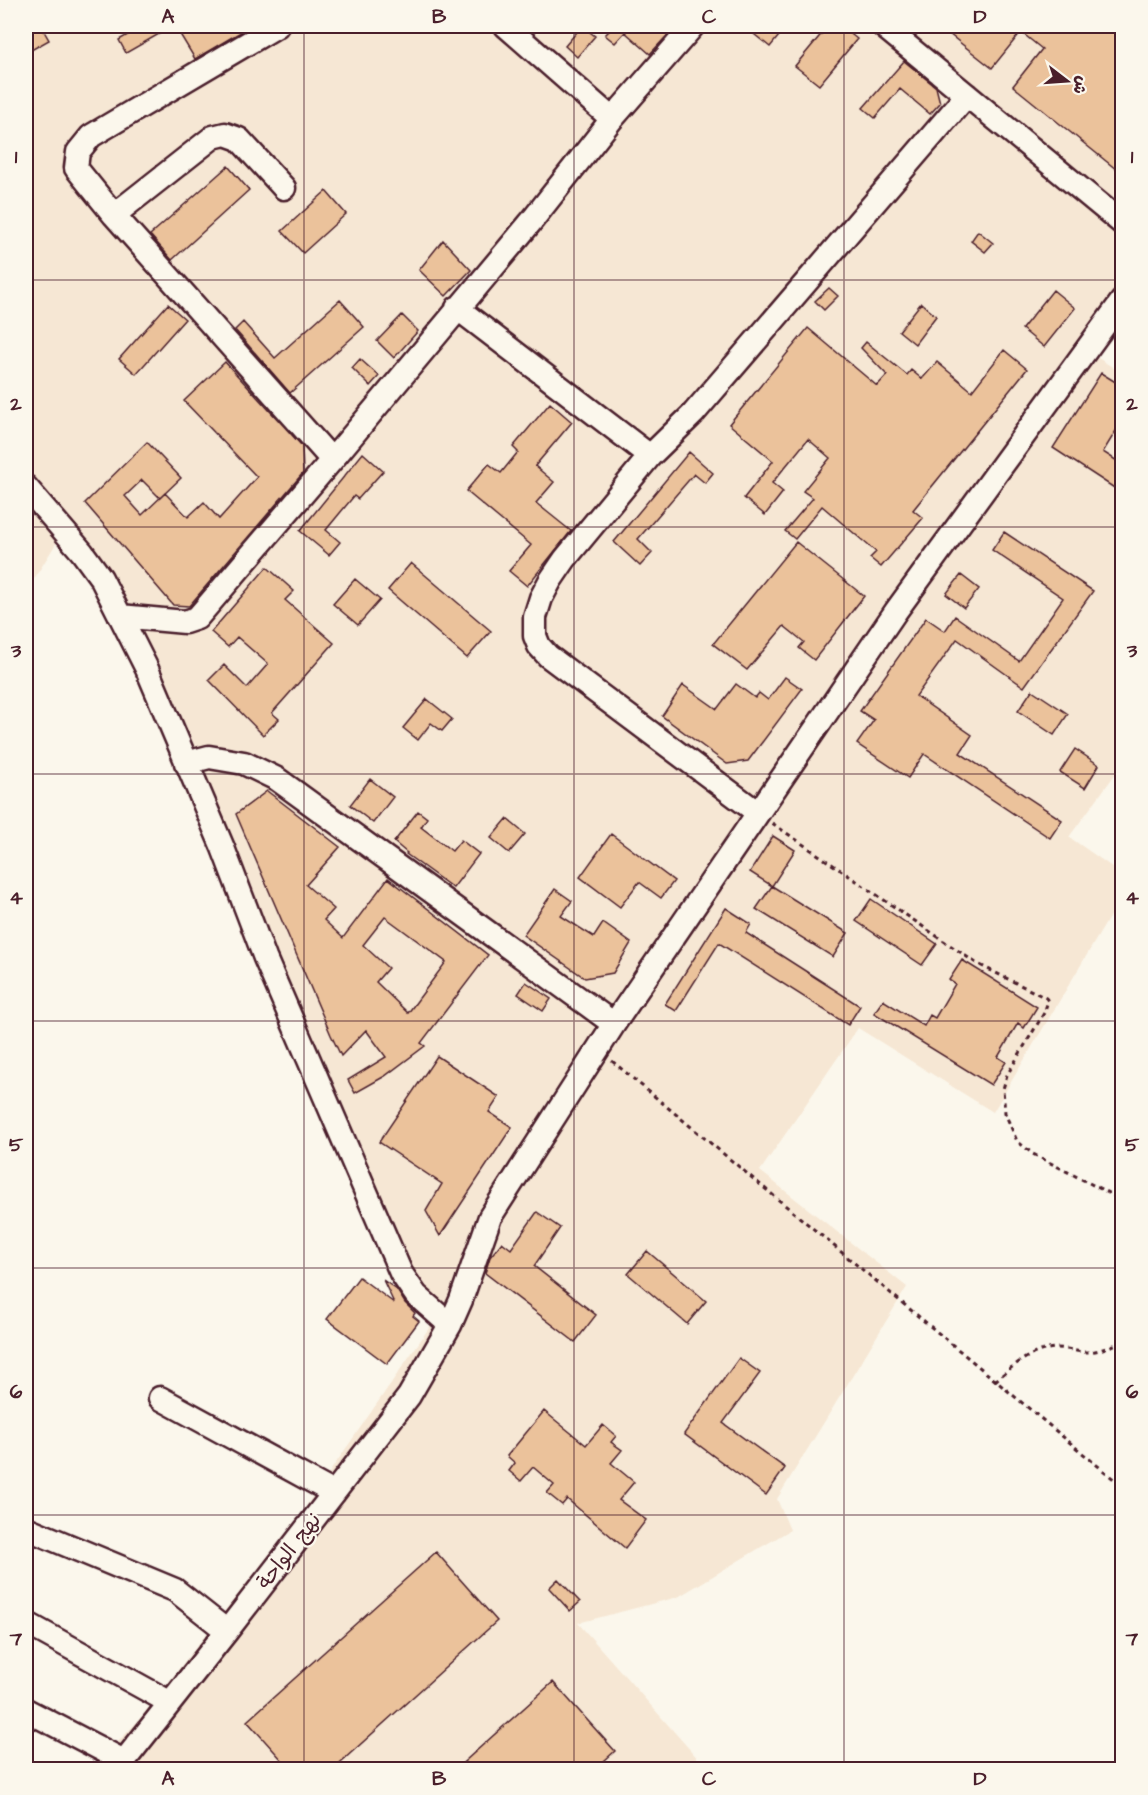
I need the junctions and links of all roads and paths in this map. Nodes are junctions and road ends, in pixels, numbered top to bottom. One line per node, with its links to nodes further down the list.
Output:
1 (277, 26): 8 (street)
2 (506, 26): 6 (street)
3 (693, 26): 6 (street)
4 (883, 26): 5 (street)
5 (968, 95): 9 (street); 12 (street)
6 (612, 119): 11 (street)
7 (284, 188): 8 (street)
8 (114, 215): 13 (street)
9 (1122, 223)
10 (1122, 300): 17 (street, نهج الواحة)
11 (457, 308): 12 (street); 13 (street)
12 (650, 456): 17 (street)
13 (332, 460): 15 (street)
14 (26, 487): 15 (street)
15 (120, 616): 16 (street)
16 (186, 763): 18 (street); 21 (street)
17 (758, 813): 18 (street, نهج الواحة); 20 (path)
18 (614, 1024): 19 (street, نهج الواحة)
19 (598, 1049): 21 (street, نهج الواحة); 23 (path)
20 (1122, 1200)
21 (450, 1325): 26 (street, نهج الواحة)
22 (1122, 1342): 23 (path)
23 (995, 1381): 25 (path)
24 (160, 1398): 26 (street)
25 (1122, 1486)
26 (334, 1493): 29 (street, نهج الواحة)
27 (26, 1528): 29 (street)
28 (26, 1623): 30 (street)
29 (227, 1631): 30 (street, نهج الواحة)
30 (169, 1702): 32 (street, نهج الواحة)
31 (26, 1710): 32 (street)
32 (120, 1765)

